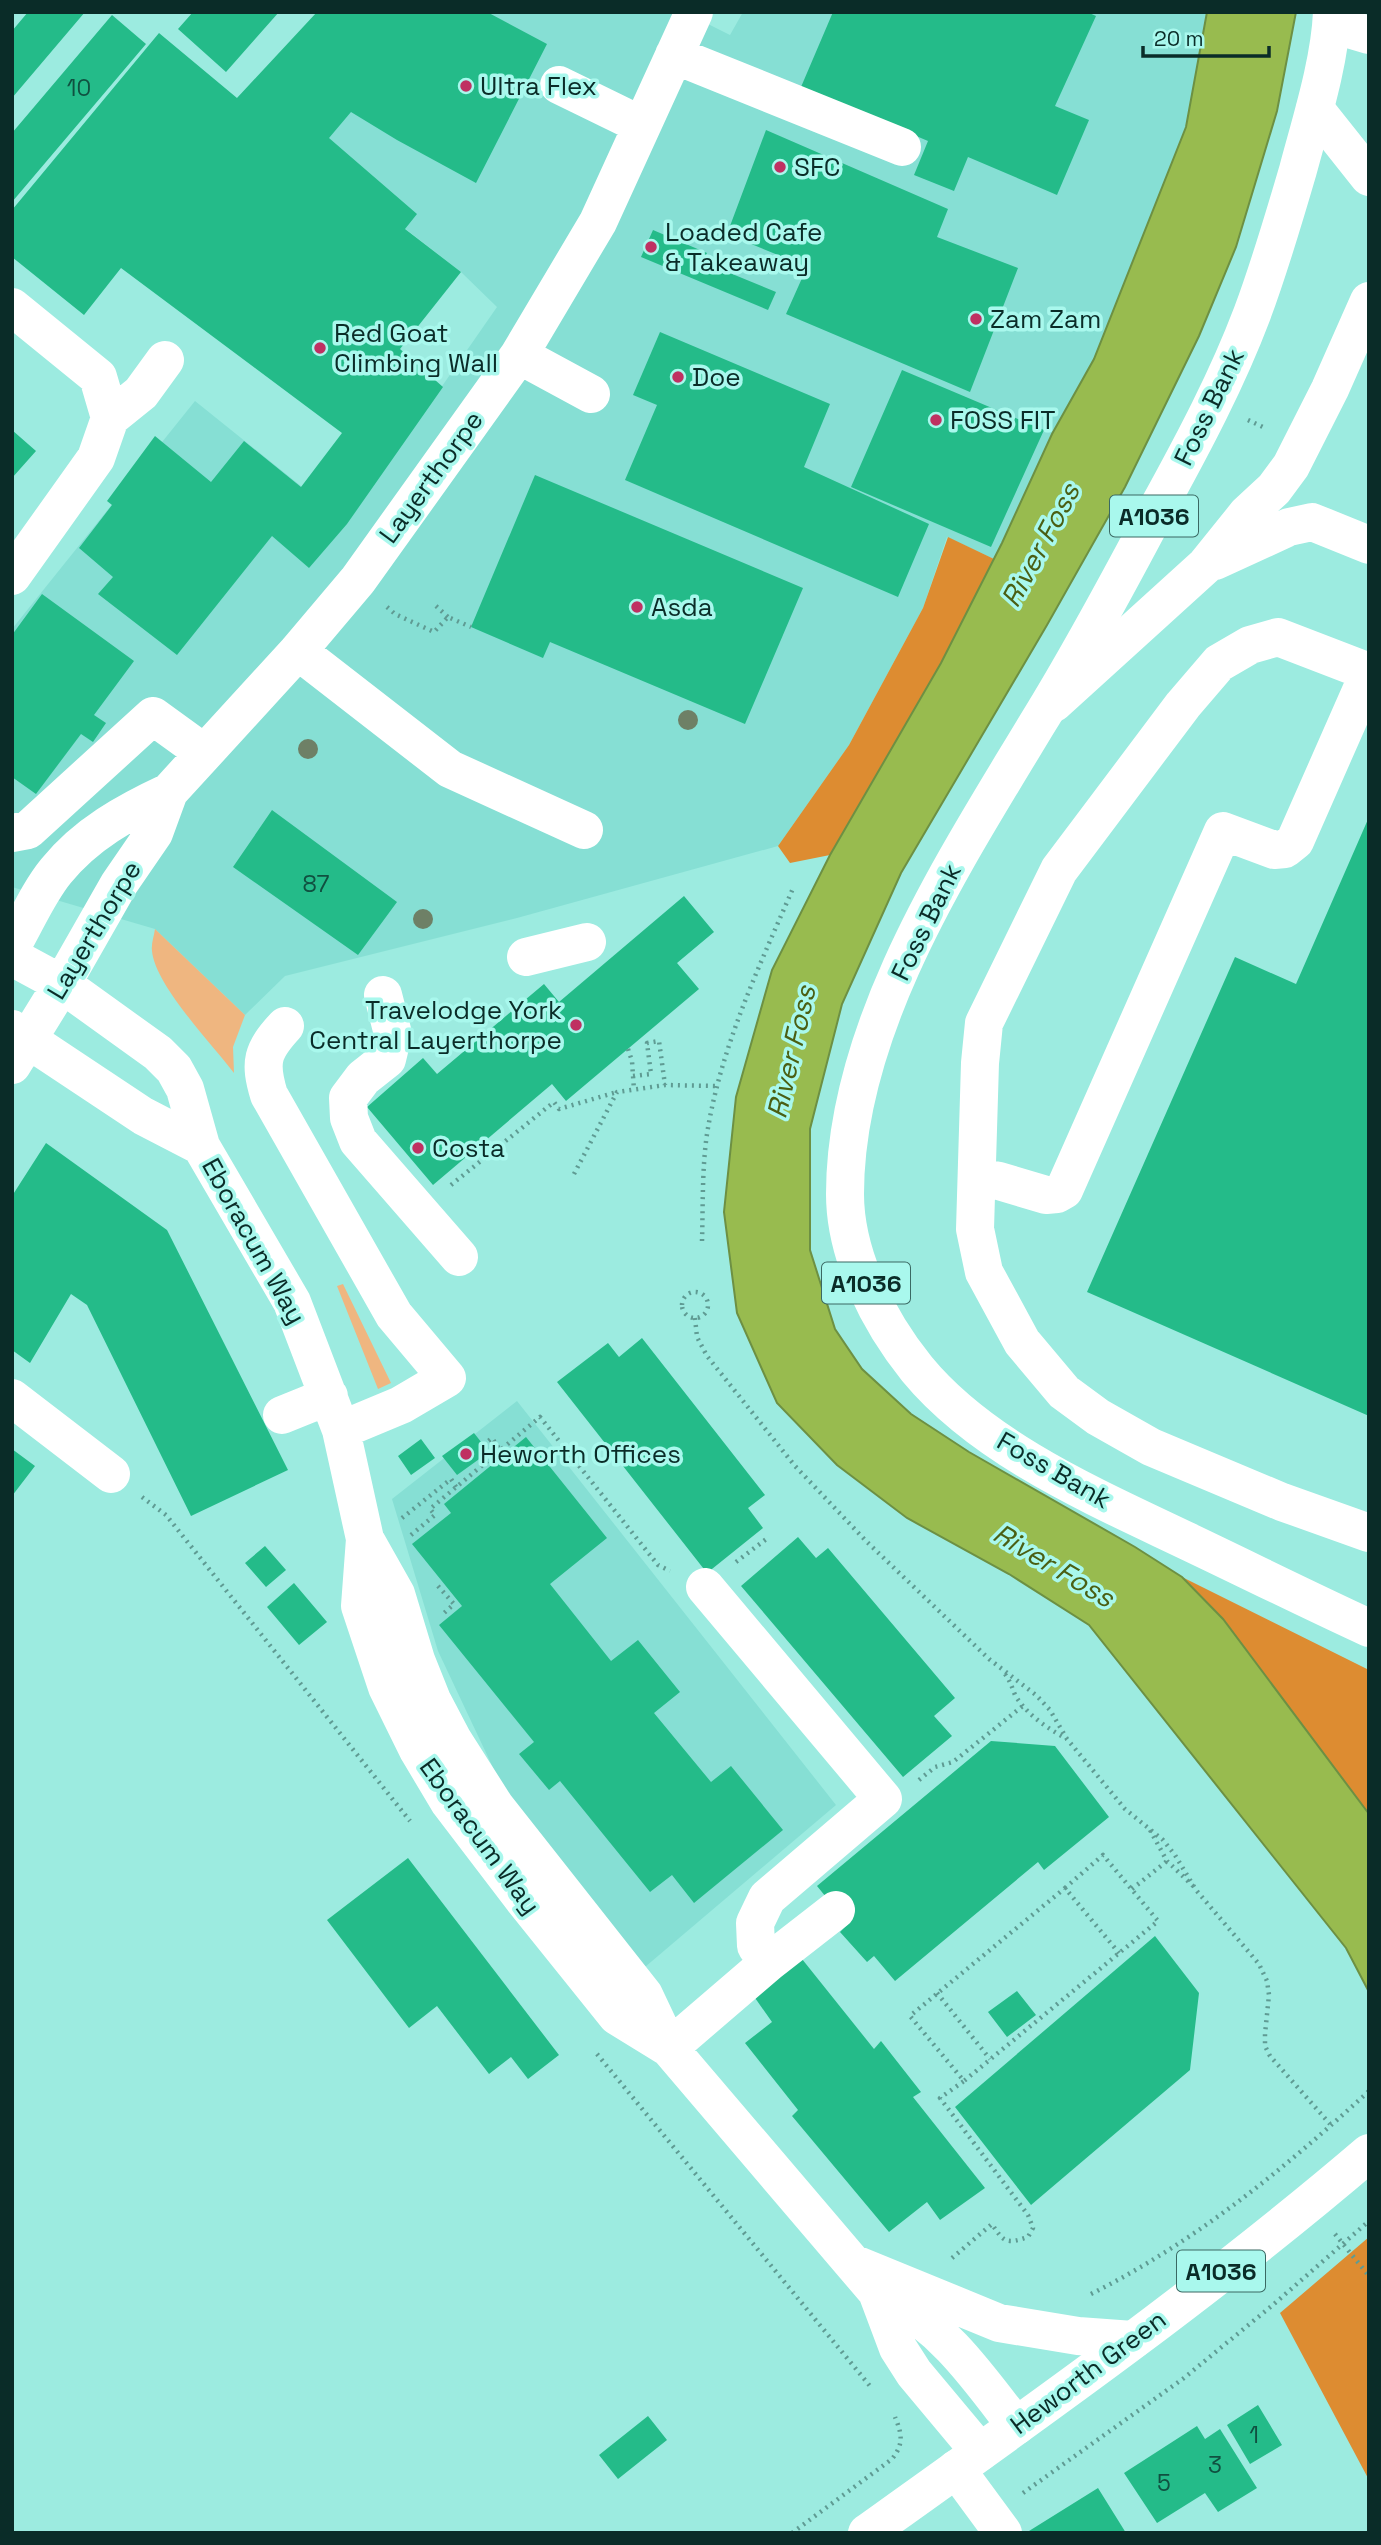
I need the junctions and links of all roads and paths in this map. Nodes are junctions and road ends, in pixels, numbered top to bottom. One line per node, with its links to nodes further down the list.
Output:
1 (694, 12): 4 (street, Layerthorpe)
2 (1332, 18): 3 (street); 6 (street, Foss Bank / A1036)
3 (1369, 34)
4 (674, 55): 7 (street, Layerthorpe); 8 (street)
5 (559, 85): 7 (street)
6 (1315, 109): 9 (street); 15 (street, Foss Bank / A1036)
7 (641, 125): 12 (street, Layerthorpe)
8 (902, 147)
9 (1369, 177)
10 (1369, 301): 17 (street)
11 (12, 307): 16 (street)
12 (519, 355): 14 (street); 21 (street, Layerthorpe)
13 (164, 360): 16 (street)
14 (591, 394)
15 (1213, 404): 17 (path); 27 (street, Foss Bank / A1036)
16 (110, 418): 20 (street)
17 (1302, 444): 19 (street)
18 (1369, 545): 19 (street)
19 (1206, 565): 27 (street)
20 (12, 576)
21 (358, 580): 23 (path); 25 (street, Layerthorpe)
22 (436, 606): 23 (path)
23 (449, 617): 24 (path)
24 (471, 627)
25 (299, 652): 28 (street, Layerthorpe); 30 (street)
26 (1369, 673): 48 (street); 48 (street)
27 (1047, 709): 62 (street, Foss Bank / A1036)
28 (204, 753): 29 (street, Layerthorpe); 31 (street)
29 (169, 792): 34 (street, Layerthorpe); 37 (street, Layerthorpe)
30 (584, 830)
31 (12, 833)
32 (794, 886): 44 (path)
33 (587, 942): 36 (street)
34 (12, 946)
35 (12, 957): 37 (street, Eboracum Way)
36 (526, 957)
37 (62, 984): 40 (street, Layerthorpe); 46 (street, Eboracum Way)
38 (383, 995): 50 (street)
39 (285, 1026): 53 (street)
40 (17, 1044): 46 (street, Eboracum Way)
41 (628, 1049): 42 (path)
42 (633, 1076): 43 (path); 45 (path)
43 (665, 1085): 44 (path); 45 (path)
44 (718, 1086): 49 (path)
45 (634, 1090): 47 (path)
46 (201, 1146): 53 (street, Eboracum Way)
47 (574, 1174)
48 (977, 1177): 59 (street)
49 (702, 1241)
50 (459, 1257)
51 (695, 1318): 51 (path); 63 (path)
52 (12, 1398): 57 (street)
53 (335, 1413): 54 (street); 60 (street, Eboracum Way)
54 (282, 1415)
55 (483, 1445): 56 (path)
56 (500, 1450): 58 (path); 61 (path)
57 (111, 1474): 68 (path)
58 (456, 1487): 60 (path); 60 (path)
59 (1369, 1533)
60 (378, 1542): 78 (street, Eboracum Way)
61 (705, 1587): 66 (street)
62 (1369, 1628)
63 (1003, 1671): 64 (path); 65 (path)
64 (1024, 1705): 65 (path); 66 (path)
65 (1067, 1739): 67 (path)
66 (883, 1799): 75 (street)
67 (1150, 1829): 69 (path); 72 (path)
68 (417, 1831)
69 (1167, 1861): 71 (path); 72 (path)
70 (1065, 1888): 71 (path); 74 (path); 76 (path)
71 (1132, 1889): 74 (path)
72 (1196, 1890): 82 (path)
73 (836, 1910): 75 (street)
74 (1119, 1953): 79 (path)
75 (768, 1964): 78 (street)
76 (937, 1993): 79 (path); 80 (path)
77 (592, 2048): 90 (path)
78 (669, 2048): 87 (street, Eboracum Way)
79 (990, 2059): 80 (path)
80 (964, 2081): 87 (path)
81 (1369, 2091): 82 (path)
82 (1330, 2124): 88 (path)
83 (1369, 2153): 89 (street, Heworth Green / A1036)
84 (1369, 2221): 94 (path)
85 (1350, 2252): 86 (path)
86 (1369, 2276)
87 (882, 2282): 89 (street); 92 (street, Eboracum Way); 93 (street, Eboracum Way)
88 (1088, 2295)
89 (1133, 2340): 92 (street, Heworth Green / A1036)
90 (874, 2390)
91 (889, 2409): 95 (path)
92 (1016, 2426): 93 (street, Heworth Green / A1036)
93 (968, 2461): 94 (street, Eboracum Way); 96 (street, Heworth Green / A1036)
94 (996, 2524)
95 (792, 2533)
96 (867, 2533)

